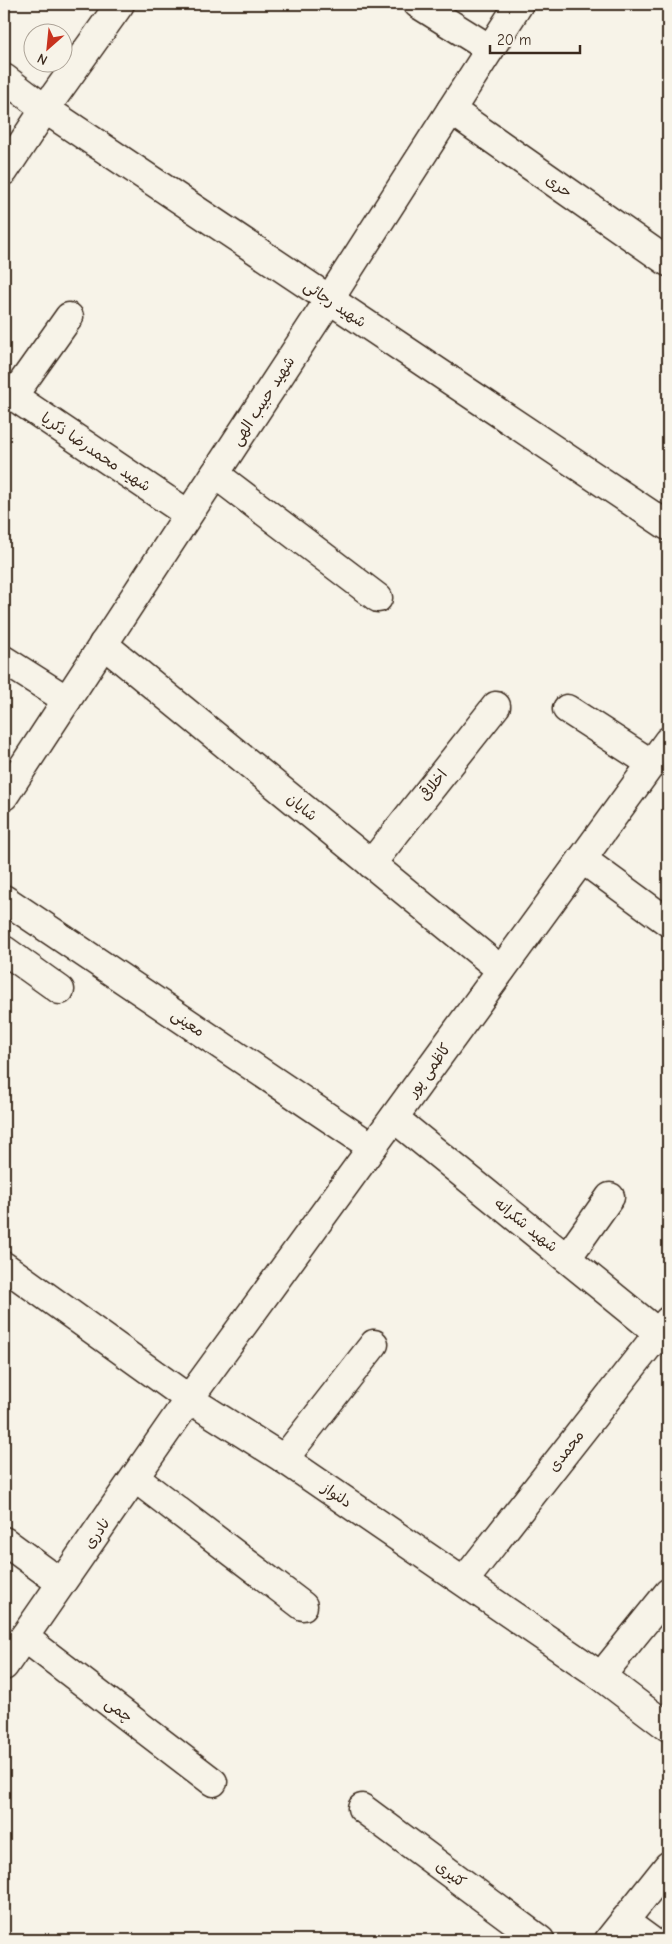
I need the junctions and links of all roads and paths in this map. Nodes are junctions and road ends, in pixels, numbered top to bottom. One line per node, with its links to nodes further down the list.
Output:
1 (120, 4): 6 (street)
2 (418, 4): 4 (street)
3 (519, 4): 4 (street, شهید حبیب الهی)
4 (490, 49): 7 (street, شهید حبیب الهی)
5 (4, 78): 6 (street, شهید رجائی)
6 (45, 109): 8 (street); 10 (street, شهید رجائی)
7 (451, 110): 9 (street, حری); 10 (street, شهید حبیب الهی)
8 (4, 171)
9 (668, 262)
10 (329, 300): 13 (street, شهید حبیب الهی); 15 (street, شهید رجائی)
11 (69, 317): 12 (street)
12 (8, 393): 14 (street, شهید محمدرضا ذکریا)
13 (215, 474): 14 (street, شهید حبیب الهی); 16 (street)
14 (188, 514): 17 (street, شهید حبیب الهی)
15 (668, 526)
16 (378, 598)
17 (103, 644): 19 (street, شهید حبیب الهی); 26 (street, شایان)
18 (4, 660): 19 (street)
19 (67, 700): 24 (street, شهید حبیب الهی)
20 (496, 706): 26 (street, اخلاقی)
21 (568, 709): 23 (street)
22 (668, 741): 23 (street, کاظمی پور)
23 (652, 764): 25 (street, کاظمی پور)
24 (4, 796)
25 (582, 859): 28 (street); 30 (street, کاظمی پور)
26 (371, 864): 30 (street, شایان)
27 (4, 899): 33 (street, معینی)
28 (668, 922)
29 (4, 950): 31 (street)
30 (501, 970): 32 (street, کاظمی پور)
31 (60, 990)
32 (394, 1118): 33 (street, کاظمی پور); 35 (street, شهید شکرانه)
33 (372, 1147): 39 (street, کاظمی پور)
34 (610, 1197): 35 (street)
35 (567, 1258): 37 (street, شهید شکرانه)
36 (4, 1266): 39 (street, دلنواز)
37 (665, 1331): 43 (street, محمدی)
38 (374, 1344): 40 (street)
39 (189, 1399): 40 (street, دلنواز); 41 (street, نادری)
40 (284, 1459): 43 (street, دلنواز)
41 (135, 1478): 44 (street, نادری); 46 (street)
42 (4, 1541): 44 (street)
43 (464, 1581): 49 (street, دلنواز)
44 (61, 1583): 47 (street, نادری)
45 (668, 1593): 49 (street)
46 (303, 1606)
47 (24, 1638): 48 (street, نادری); 51 (street, چمی)
48 (4, 1666)
49 (601, 1676): 50 (street, دلنواز)
50 (668, 1727)
51 (213, 1782)
52 (362, 1808): 55 (street, کثیری)
53 (668, 1866): 54 (street)
54 (617, 1931): 56 (street)
55 (540, 1940)
56 (650, 1940)

